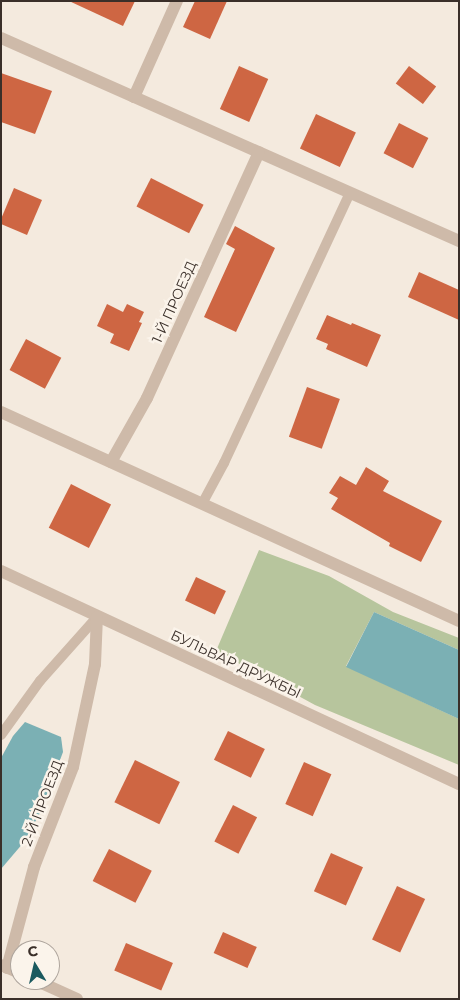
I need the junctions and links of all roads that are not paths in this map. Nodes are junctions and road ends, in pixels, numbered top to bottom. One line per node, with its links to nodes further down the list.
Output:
1 (177, 1): 3 (street)
2 (1, 38): 3 (street)
3 (134, 97): 4 (street)
4 (259, 152): 5 (street); 8 (street, 1-Й ПРОЕЗД)
5 (350, 193): 6 (street); 9 (lane)
6 (459, 241)
7 (1, 412): 8 (street)
8 (111, 462): 9 (street)
9 (202, 504): 12 (street)
10 (1, 571): 11 (street, БУЛЬВАР ДРУЖБЫ)
11 (98, 617): 13 (lane); 14 (street, БУЛЬВАР ДРУЖБЫ); 15 (street, 2-Й ПРОЕЗД)
12 (459, 621)
13 (1, 735)
14 (459, 784)
15 (4, 966)
16 (57, 990): 17 (street)
17 (77, 999)

